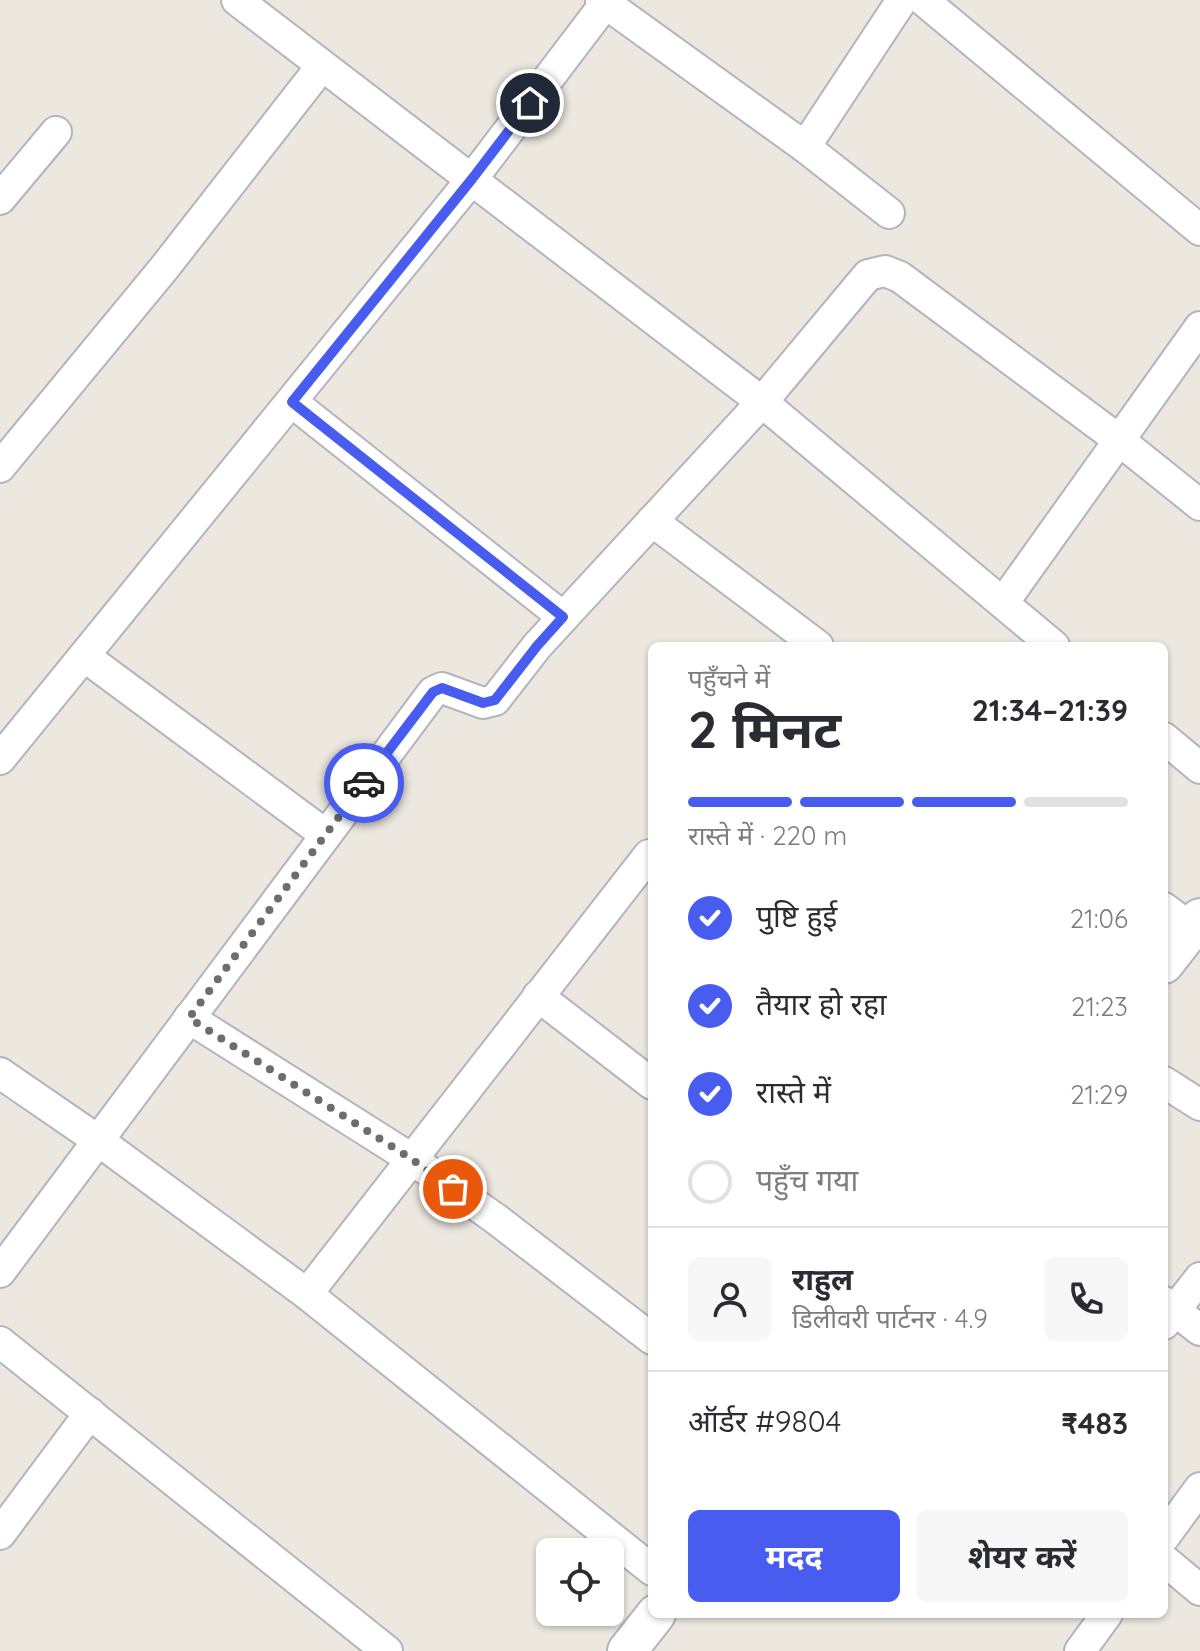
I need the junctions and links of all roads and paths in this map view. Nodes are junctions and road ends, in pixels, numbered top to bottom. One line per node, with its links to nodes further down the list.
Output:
1 (237, 0): 5 (street)
2 (902, 0): 7 (street)
3 (923, 0): 11 (street)
4 (605, 1): 7 (street); 8 (street)
5 (321, 67): 8 (street); 16 (street)
6 (56, 132): 9 (street)
7 (805, 147): 10 (street)
8 (472, 179): 13 (street); 14 (street)
9 (0, 199)
10 (889, 213)
11 (1200, 230)
12 (1200, 327): 15 (street)
13 (292, 402): 20 (street); 23 (street)
14 (762, 402): 15 (street); 18 (street); 19 (street)
15 (1119, 440): 17 (street); 19 (street)
16 (0, 467)
17 (1200, 505)
18 (652, 521): 20 (street); 21 (street)
19 (1003, 603): 22 (street)
20 (563, 617): 27 (street)
21 (813, 642)
22 (1049, 642)
23 (84, 656): 25 (street); 27 (street)
24 (1168, 741): 26 (street)
25 (0, 759)
26 (1200, 768)
27 (326, 835): 32 (street)
28 (648, 856): 31 (street)
29 (1185, 918): 30 (street)
30 (1168, 955)
31 (538, 996): 34 (street); 38 (street)
32 (189, 1018): 37 (street); 38 (street)
33 (0, 1073): 37 (street)
34 (648, 1081)
35 (1168, 1085): 36 (street)
36 (1200, 1105)
37 (99, 1141): 39 (street); 41 (street)
38 (410, 1158): 41 (street); 44 (street)
39 (0, 1272)
40 (1200, 1278): 42 (street)
41 (307, 1294): 51 (street)
42 (1168, 1313): 43 (street)
43 (1200, 1330)
44 (648, 1336)
45 (0, 1342): 46 (street)
46 (90, 1413): 49 (street); 55 (street)
47 (1200, 1488): 48 (street)
48 (1168, 1532)
49 (0, 1534)
50 (1168, 1563): 52 (street)
51 (648, 1567)
52 (1200, 1590)
53 (653, 1618): 56 (street)
54 (1104, 1618): 57 (street)
55 (387, 1651)
56 (627, 1651)
57 (1080, 1651)

